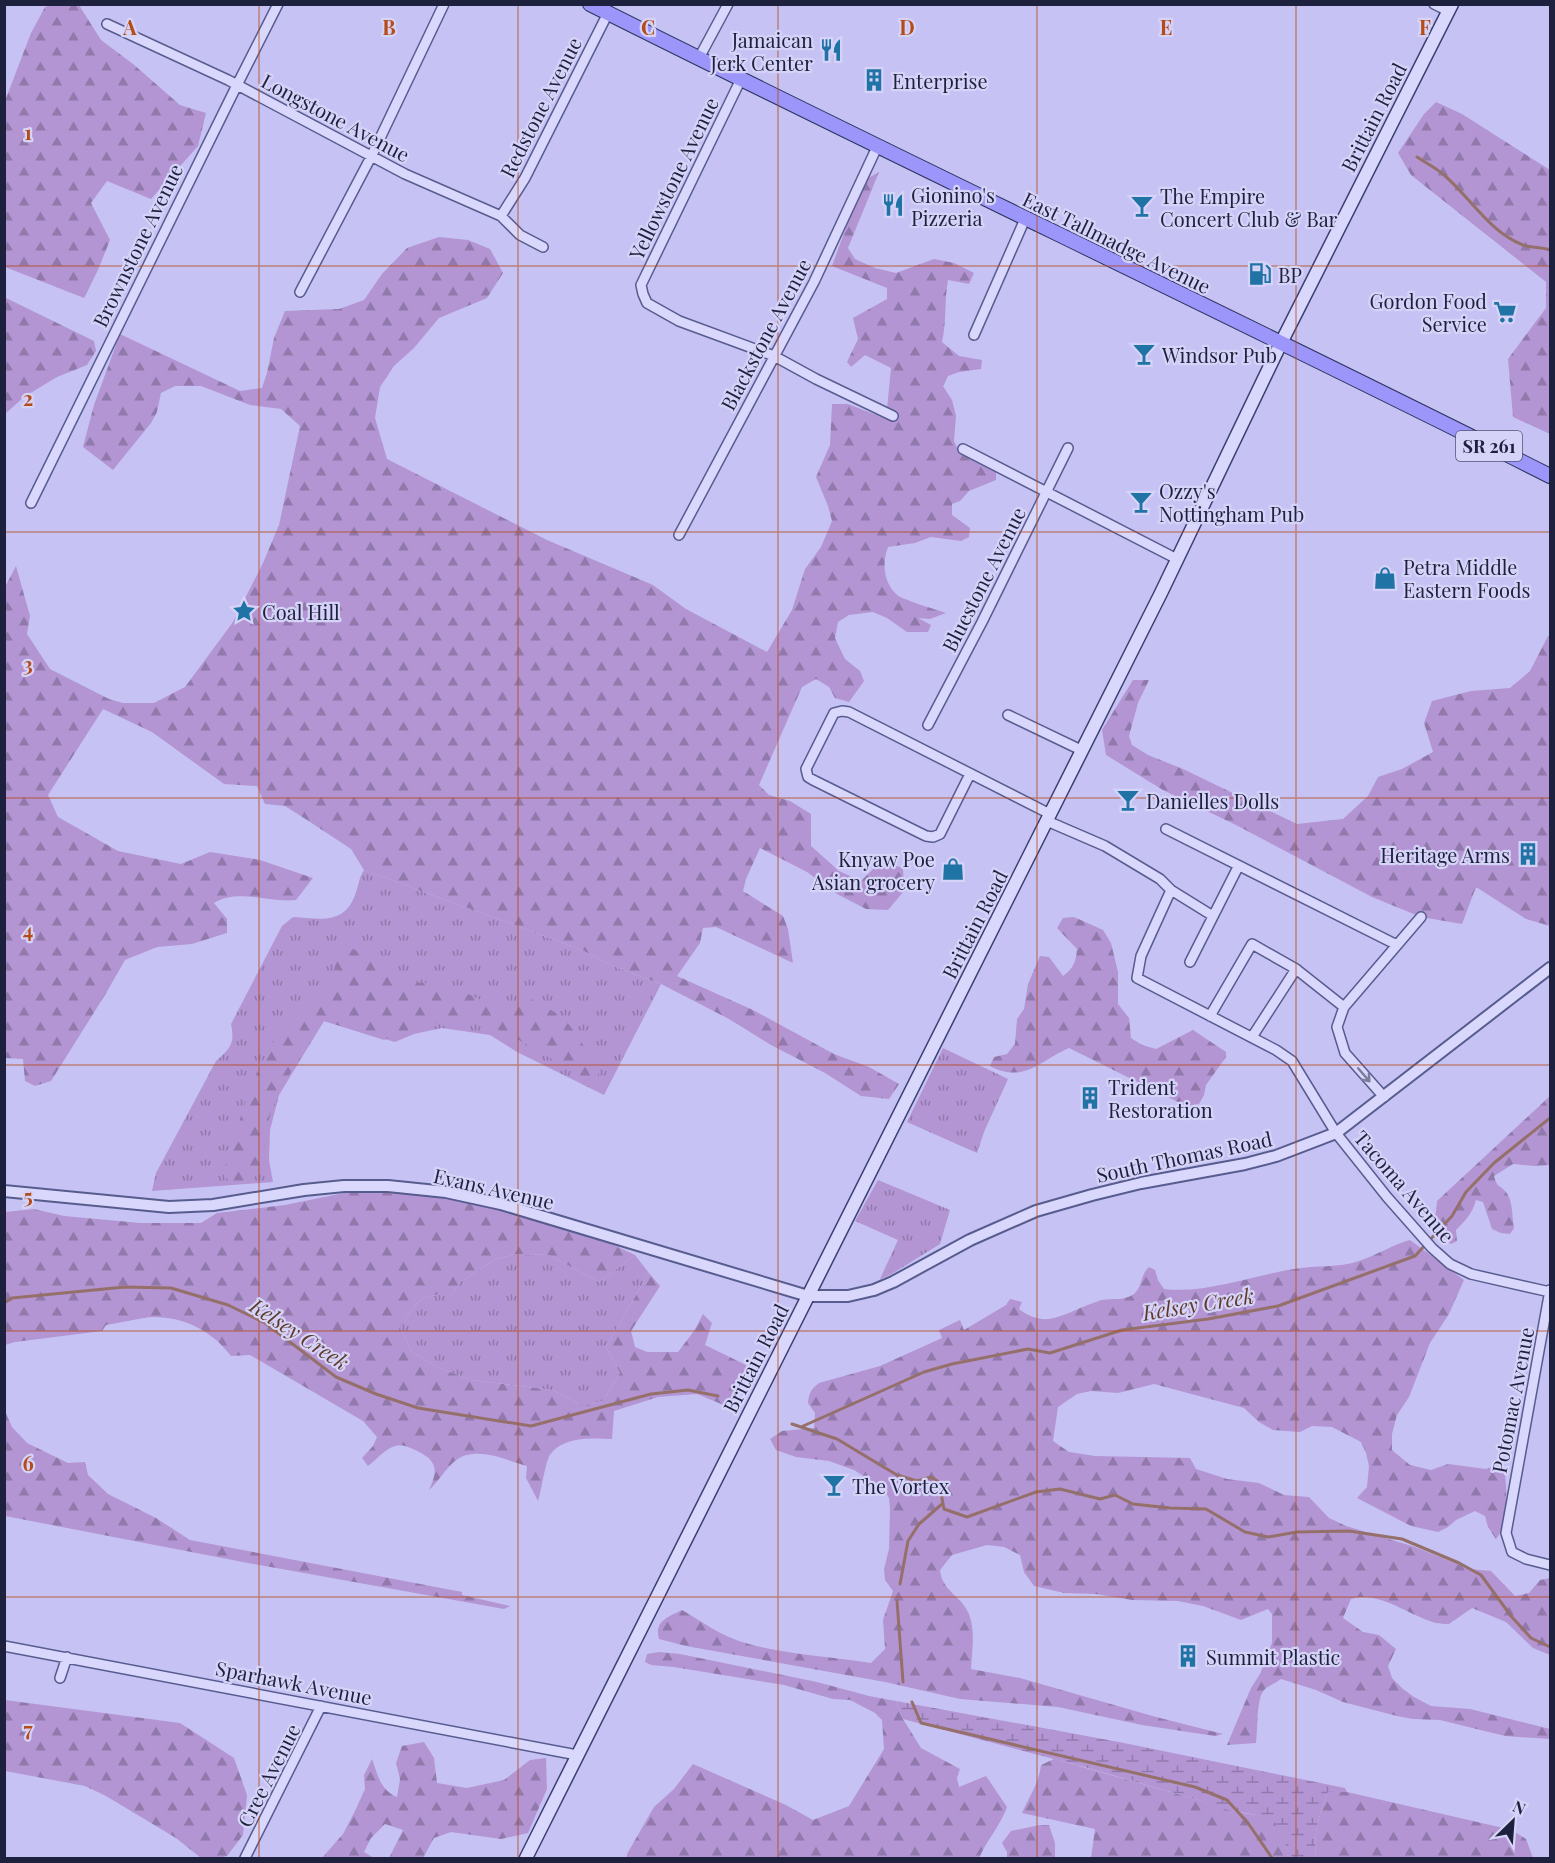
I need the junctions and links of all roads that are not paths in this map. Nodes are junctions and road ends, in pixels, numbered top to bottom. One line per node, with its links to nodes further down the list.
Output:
1 (278, 4): 11 (street, Brownstone Avenue)
2 (444, 4): 13 (street)
3 (590, 4): 7 (main road, East Tallmadge Avenue / SR 261)
4 (728, 4): 9 (street)
5 (1434, 4): 6 (street)
6 (1450, 8): 19 (main road, Brittain Road)
7 (608, 13): 9 (main road, East Tallmadge Avenue / SR 261); 14 (street, Redstone Avenue)
8 (107, 24): 11 (street, Longstone Avenue)
9 (699, 57): 10 (main road, East Tallmadge Avenue / SR 261)
10 (741, 79): 12 (main road, East Tallmadge Avenue / SR 261); 20 (street, Yellowstone Avenue)
11 (237, 85): 13 (street, Longstone Avenue); 26 (street, Brownstone Avenue)
12 (877, 147): 15 (main road, East Tallmadge Avenue / SR 261); 20 (street, Blackstone Avenue)
13 (372, 155): 14 (street, Longstone Avenue); 17 (street)
14 (501, 216): 16 (street, Longstone Avenue)
15 (1025, 219): 18 (street); 19 (main road, East Tallmadge Avenue / SR 261)
16 (543, 247)
17 (300, 292)
18 (974, 335)
19 (1281, 343): 24 (main road, East Tallmadge Avenue / SR 261); 28 (main road, Brittain Road)
20 (774, 356): 21 (street); 27 (street, Blackstone Avenue)
21 (893, 416)
22 (1068, 448): 25 (street, Bluestone Avenue)
23 (963, 449): 25 (street)
24 (1551, 476)
25 (1046, 493): 28 (street); 30 (street, Bluestone Avenue)
26 (30, 503)
27 (679, 535)
28 (1177, 560): 31 (main road, Brittain Road)
29 (1008, 715): 31 (street)
30 (928, 724)
31 (1081, 750): 33 (main road, Brittain Road)
32 (970, 774): 32 (street); 33 (street)
33 (1049, 817): 36 (street); 51 (main road, Brittain Road)
34 (1166, 829): 35 (street)
35 (1238, 867): 37 (street); 39 (street)
36 (1171, 890): 37 (street); 44 (street, Tacoma Avenue)
37 (1213, 916): 40 (street)
38 (1421, 917): 39 (street)
39 (1397, 945): 43 (street)
40 (1190, 962)
41 (1551, 968): 46 (street, South Thomas Road)
42 (1296, 969): 43 (street); 44 (street); 45 (street)
43 (1344, 1007): 46 (street, one-way to 46)
44 (1210, 1016): 45 (street, Tacoma Avenue)
45 (1252, 1037): 47 (street, Tacoma Avenue)
46 (1384, 1097): 47 (street, South Thomas Road)
47 (1336, 1133): 49 (street, South Thomas Road); 50 (street, Tacoma Avenue)
48 (4, 1191): 51 (street, Evans Avenue)
49 (957, 1247): 51 (street, Evans Avenue)
50 (1550, 1292): 52 (street, Potomac Avenue)
51 (808, 1296): 57 (main road, Brittain Road)
52 (1551, 1565)
53 (4, 1646): 54 (street, Sparhawk Avenue)
54 (67, 1658): 55 (street); 56 (street, Sparhawk Avenue)
55 (60, 1678)
56 (321, 1706): 57 (street, Sparhawk Avenue); 58 (street, Cree Avenue)
57 (577, 1755): 59 (main road, Brittain Road)
58 (245, 1858)
59 (526, 1858)

